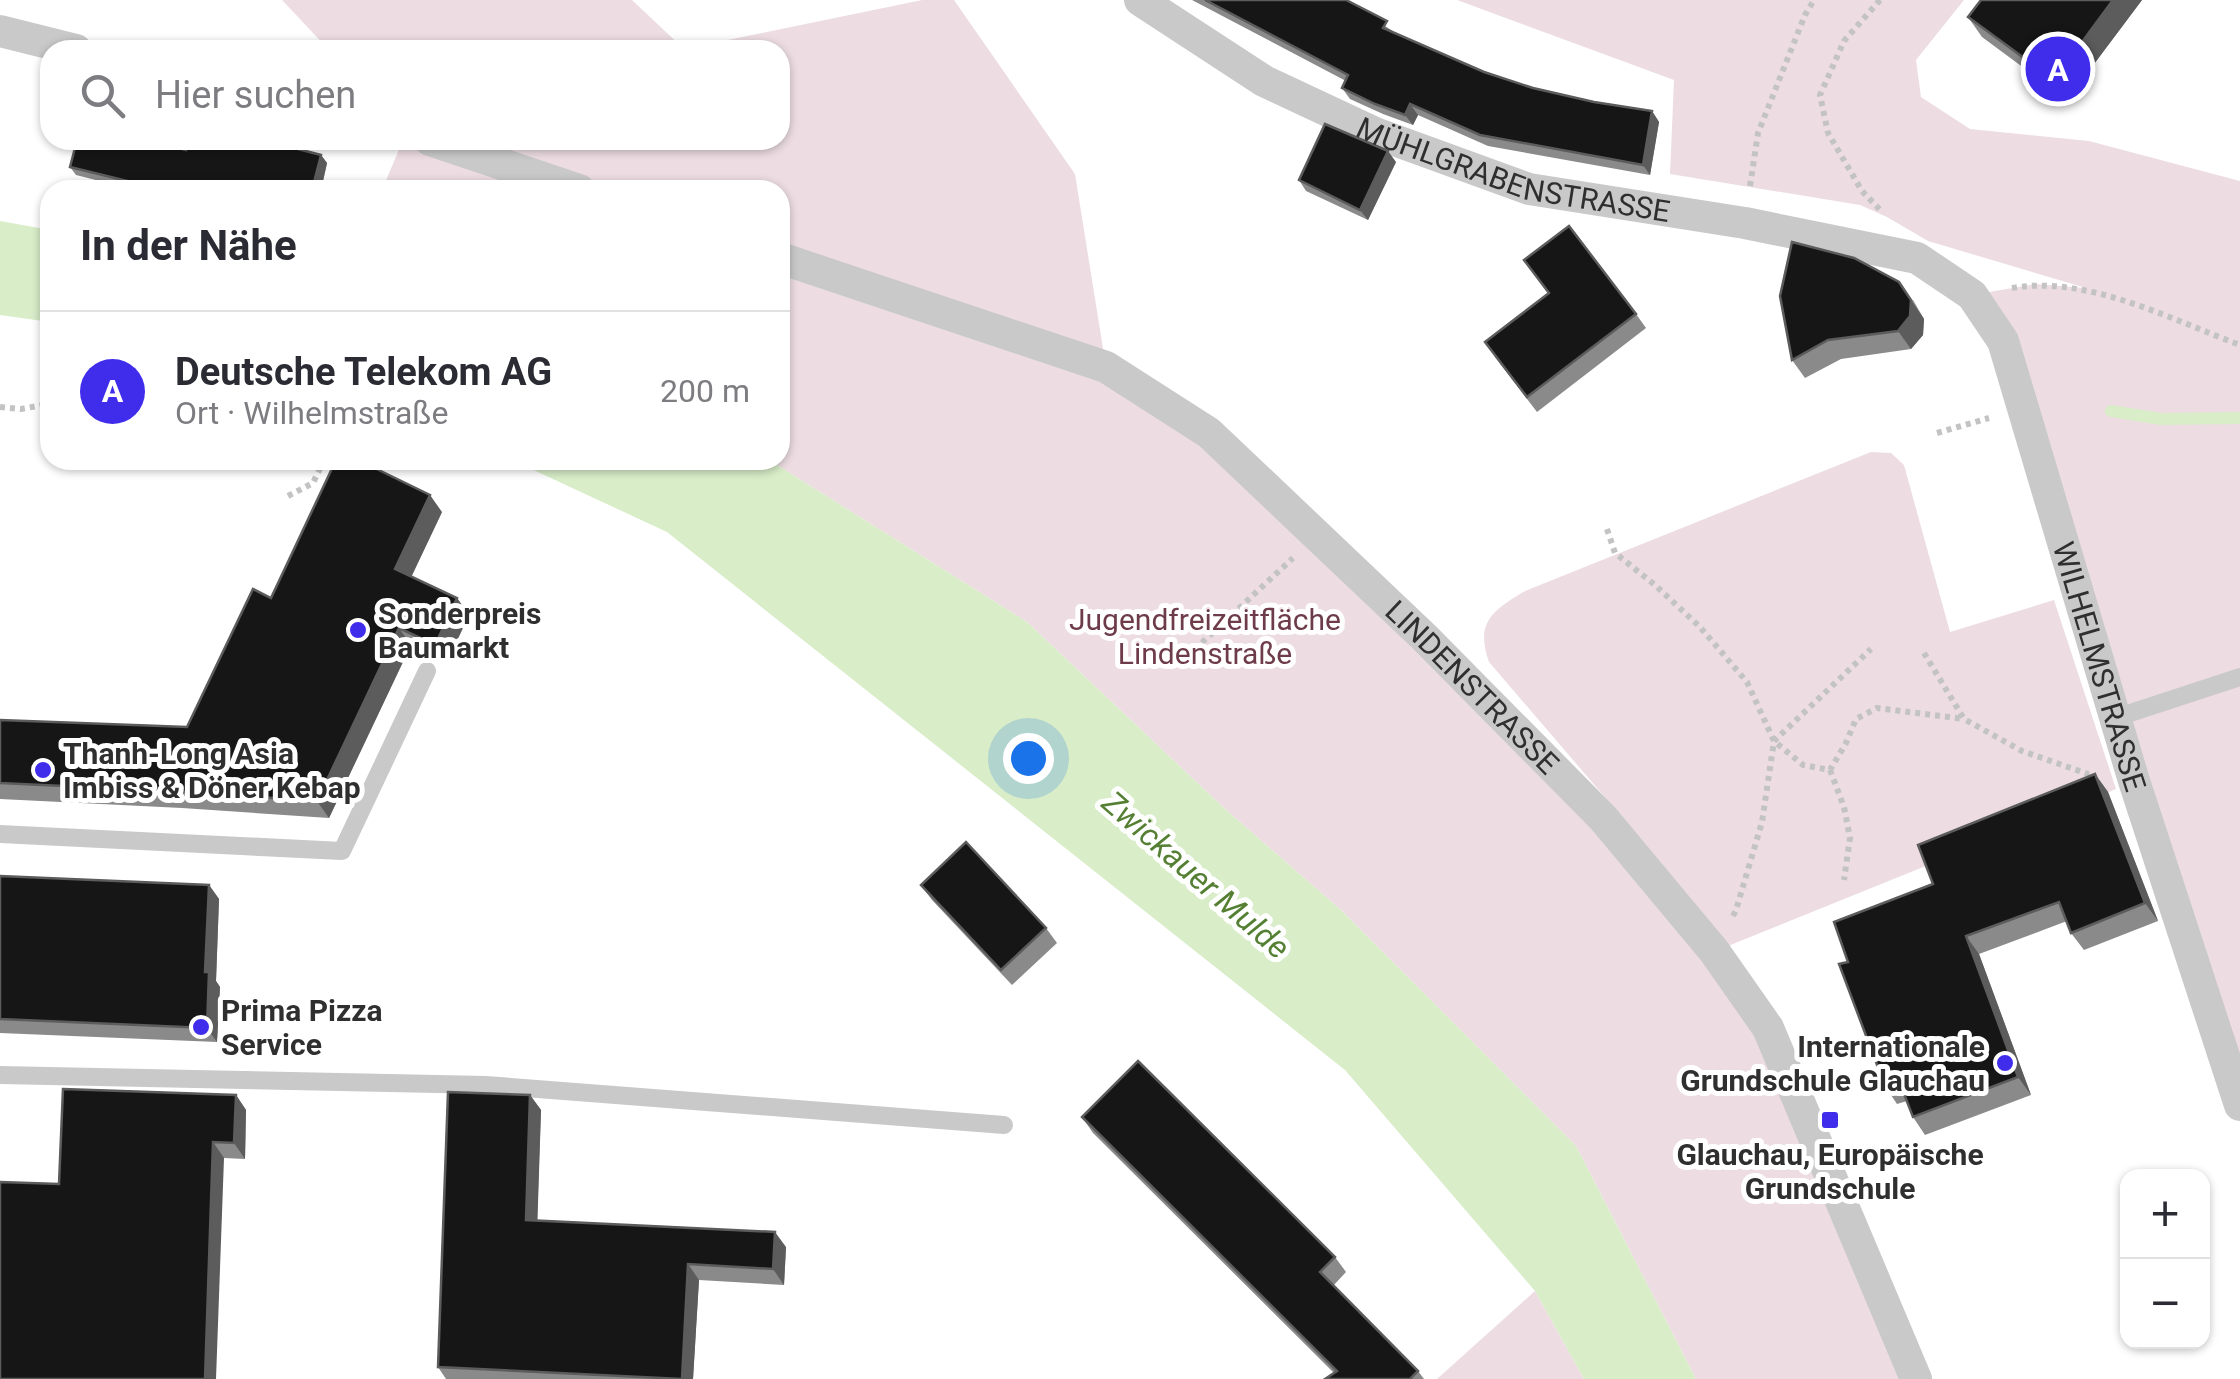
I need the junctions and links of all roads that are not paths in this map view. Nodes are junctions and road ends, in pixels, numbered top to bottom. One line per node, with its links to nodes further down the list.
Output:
1 (1140, 0): 6 (street, MÜHLGRABENSTRASSE)
2 (0, 31): 3 (street)
3 (40, 41)
4 (460, 150): 5 (street)
5 (549, 180)
6 (1917, 258): 10 (street, WILHELMSTRASSE)
7 (790, 261): 15 (street, LINDENSTRASSE)
8 (426, 671): 11 (lane)
9 (2240, 677): 10 (lane)
10 (2115, 718): 13 (street, WILHELMSTRASSE)
11 (0, 834)
12 (0, 1076): 14 (lane)
13 (2240, 1105)
14 (1004, 1126)
15 (1916, 1379)

